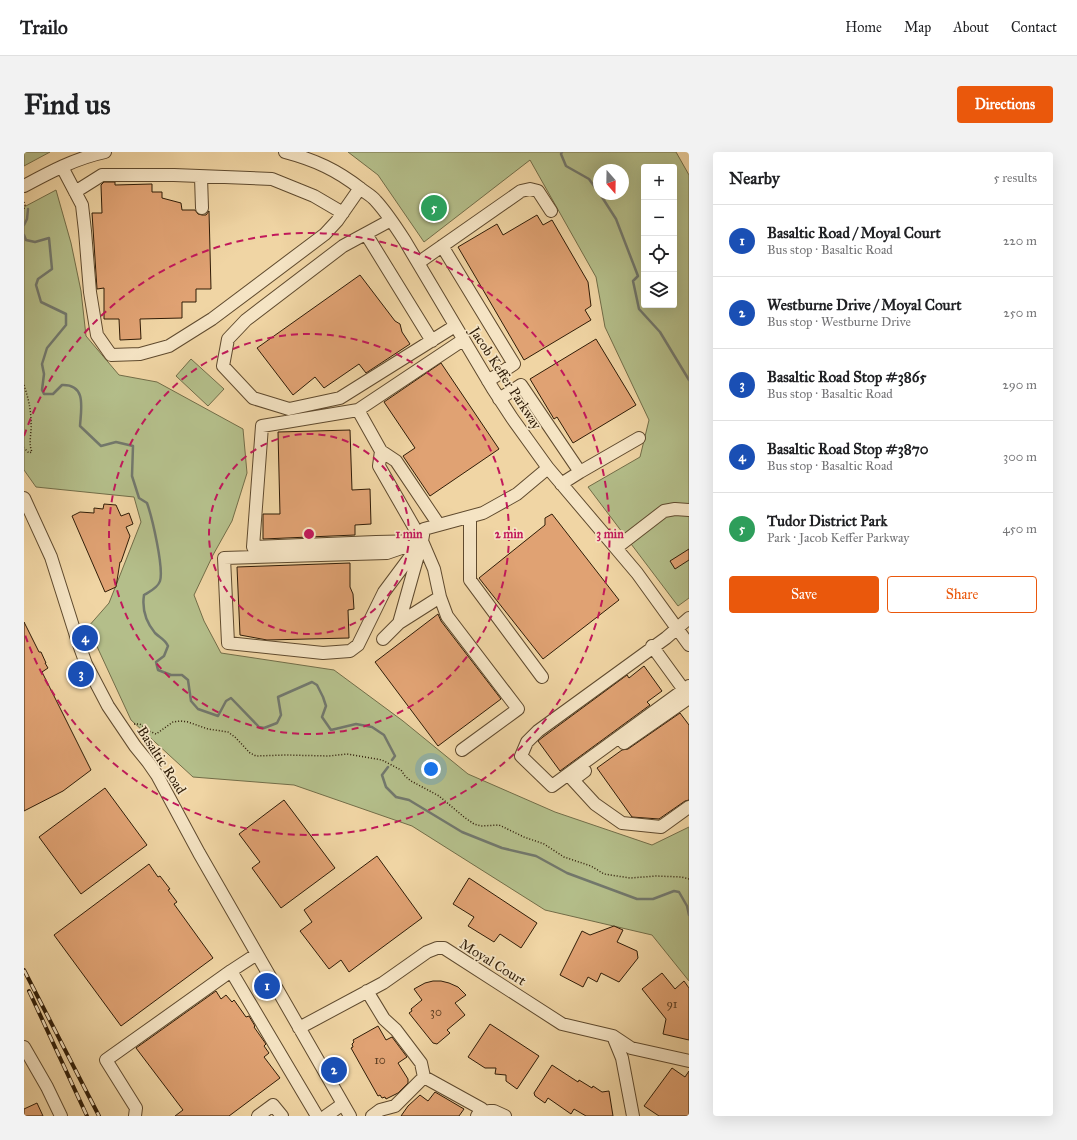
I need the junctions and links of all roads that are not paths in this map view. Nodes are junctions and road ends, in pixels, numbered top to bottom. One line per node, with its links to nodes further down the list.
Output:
1 (105, 152): 3 (street)
2 (284, 152): 6 (street, Jacob Keffer Parkway)
3 (62, 167): 5 (street); 7 (street)
4 (201, 176): 7 (street); 8 (street); 10 (street)
5 (24, 186)
6 (360, 188): 10 (street); 11 (street, Jacob Keffer Parkway)
7 (75, 192): 10 (street)
8 (202, 208)
9 (551, 211): 13 (street)
10 (343, 213)
11 (391, 220): 12 (street); 14 (street, Jacob Keffer Parkway)
12 (366, 234): 17 (street); 17 (street)
13 (442, 246): 14 (street); 18 (street)
14 (418, 263): 15 (street, Jacob Keffer Parkway)
15 (455, 326): 16 (street, Jacob Keffer Parkway); 17 (street)
16 (463, 340): 18 (street, Jacob Keffer Parkway); 20 (street)
17 (432, 341)
18 (488, 381): 19 (street, Jacob Keffer Parkway)
19 (499, 399): 23 (street, Jacob Keffer Parkway); 24 (street)
20 (358, 410): 22 (street); 30 (street)
21 (639, 438): 24 (street)
22 (381, 451): 29 (street); 30 (street)
23 (548, 468): 25 (street, Jacob Keffer Parkway); 28 (street)
24 (580, 472): 25 (street)
25 (562, 484): 31 (street, Jacob Keffer Parkway)
26 (24, 498): 43 (street, Basaltic Road)
27 (689, 510): 31 (street)
28 (470, 517): 29 (street); 39 (street)
29 (439, 525): 30 (street)
30 (422, 541): 30 (street); 32 (street); 34 (street)
31 (616, 548): 35 (street, Jacob Keffer Parkway)
32 (440, 596): 34 (street); 41 (street)
33 (689, 618): 35 (street)
34 (399, 623): 36 (street)
35 (677, 628): 37 (street, Jacob Keffer Parkway); 38 (street)
36 (383, 639)
37 (689, 645)
38 (652, 646): 40 (street); 40 (street)
39 (542, 677)
40 (688, 694): 42 (street)
41 (462, 750)
42 (689, 807)
43 (257, 954): 44 (street); 46 (street, Basaltic Road)
44 (231, 971): 54 (street); 57 (street)
45 (367, 991): 46 (street, Moyal Court); 47 (street, Moyal Court); 50 (street)
46 (299, 1028): 51 (street, Basaltic Road)
47 (613, 1036): 49 (street); 64 (street)
48 (24, 1047): 53 (street)
49 (689, 1061)
50 (424, 1077): 52 (street); 61 (street)
51 (343, 1104): 58 (street); 59 (street, Basaltic Road)
52 (395, 1111): 60 (street)
53 (61, 1116)
54 (135, 1116)
55 (258, 1116): 56 (street)
56 (282, 1116)
57 (317, 1116)
58 (326, 1116)
59 (350, 1116)
60 (372, 1116)
61 (477, 1116)
62 (485, 1116): 63 (street)
63 (505, 1116)
64 (633, 1116)

